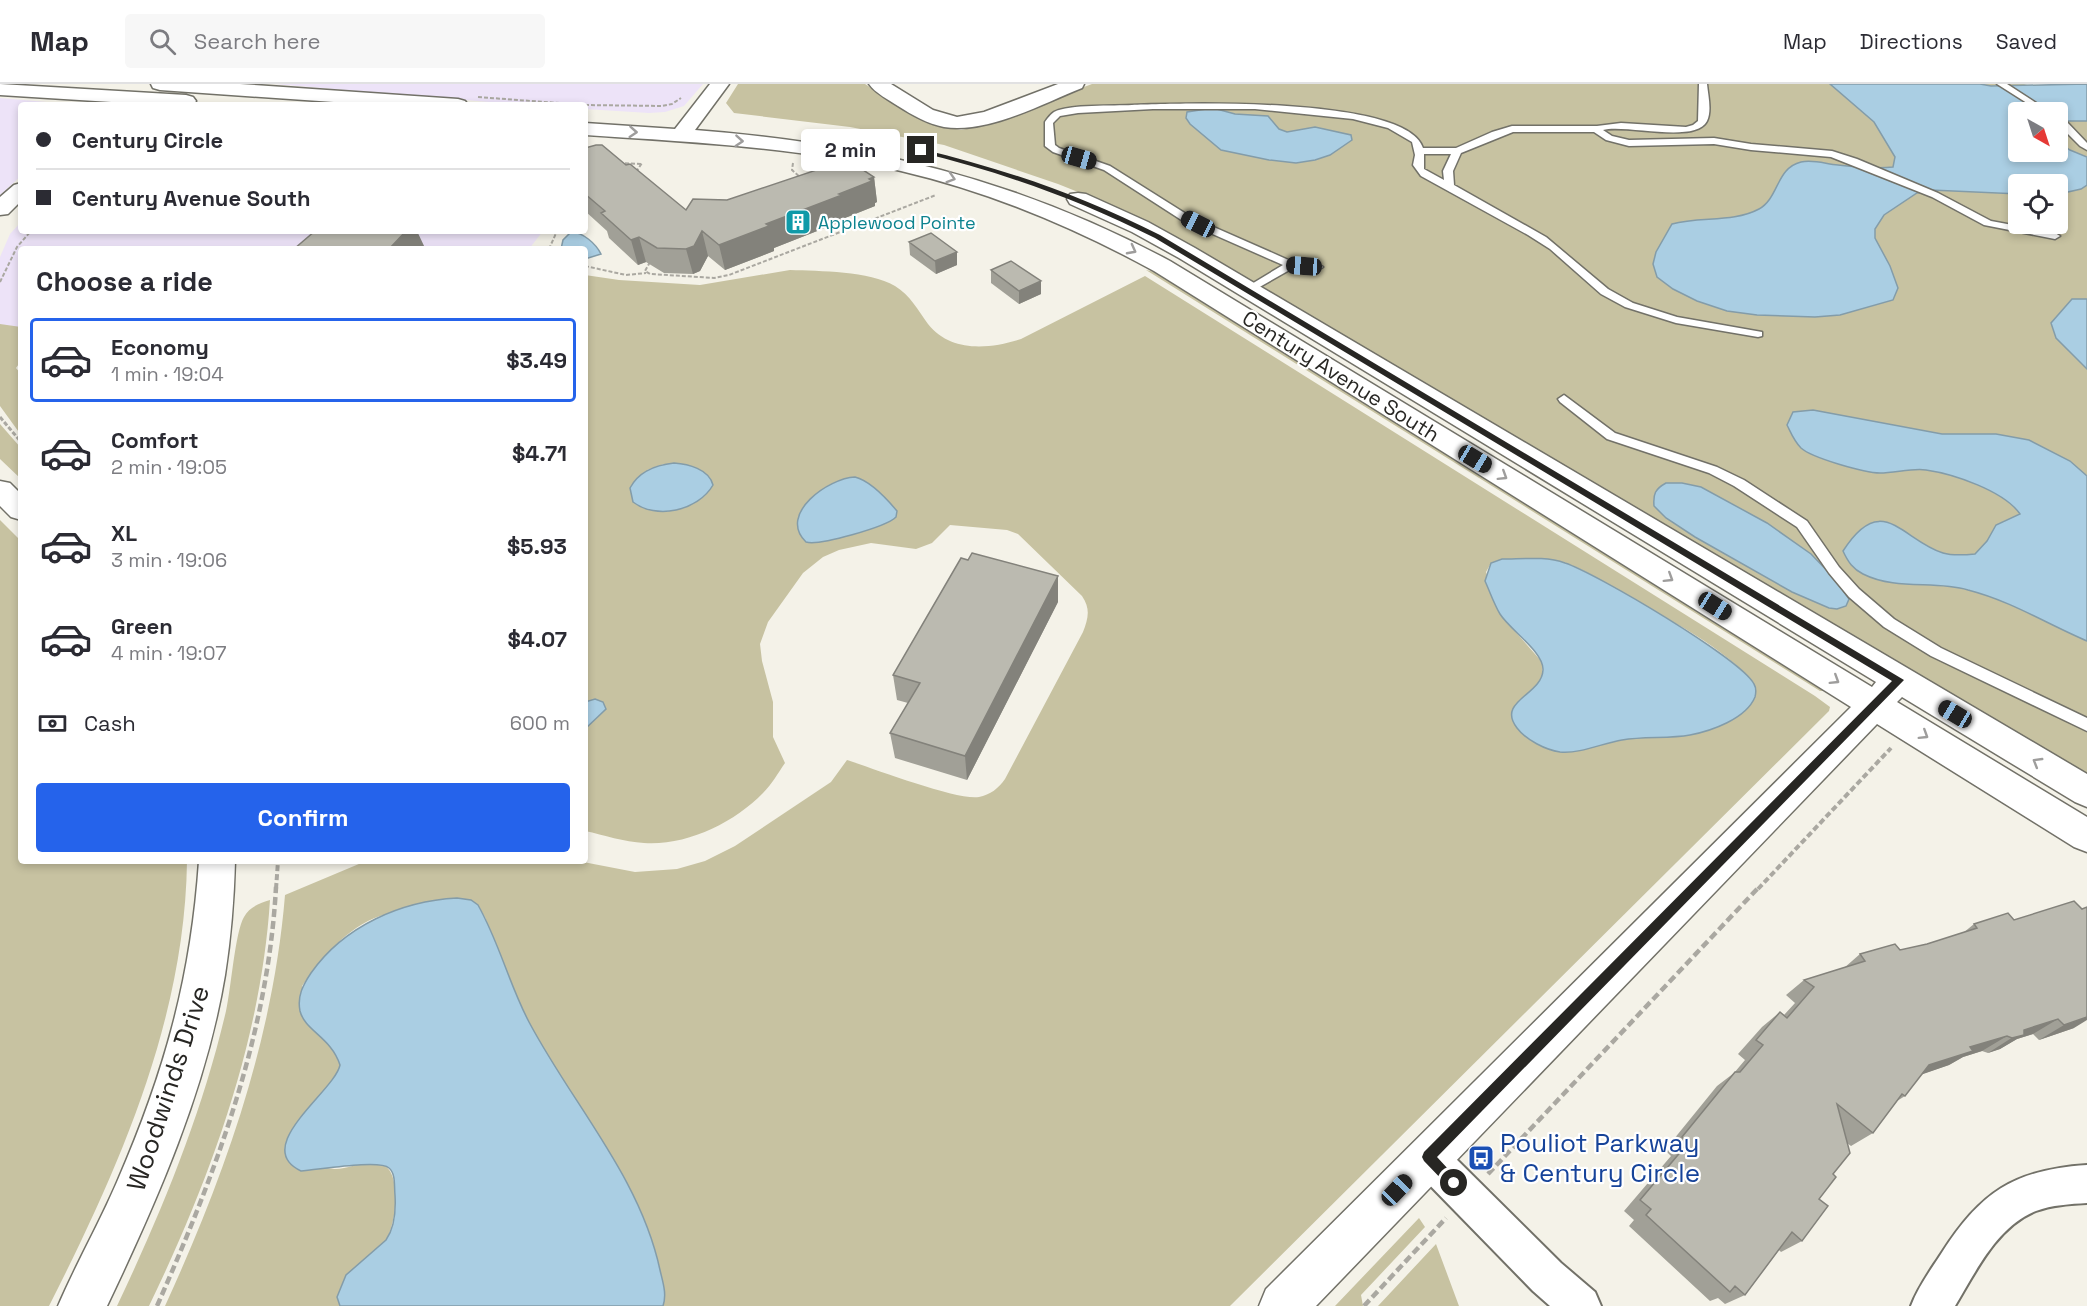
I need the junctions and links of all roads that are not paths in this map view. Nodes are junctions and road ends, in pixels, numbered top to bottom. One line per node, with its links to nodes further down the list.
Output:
1 (161, 84): 8 (main road); 11 (main road)
2 (720, 84): 17 (main road)
3 (878, 84): 4 (main road)
4 (1075, 84)
5 (1703, 84): 15 (lane)
6 (2001, 84): 12 (lane)
7 (0, 89): 9 (main road)
8 (138, 96): 9 (main road); 10 (main road)
9 (113, 101)
10 (205, 102)
11 (416, 102)
12 (2030, 102)
13 (588, 114): 17 (main road)
14 (2068, 126): 20 (lane)
15 (1696, 128): 18 (lane); 19 (lane)
16 (588, 129): 17 (main road, one-way to 17)
17 (687, 129): 23 (main road); 36 (main road, Century Avenue South, one-way to 36)
18 (1598, 129): 19 (lane); 22 (lane)
19 (1702, 141): 28 (lane)
20 (2087, 147)
21 (1419, 151): 22 (lane); 24 (lane); 29 (lane)
22 (1457, 151): 24 (lane)
23 (998, 171)
24 (1449, 185): 32 (lane)
25 (1056, 190): 31 (main road, Century Avenue South)
26 (18, 204): 27 (main road)
27 (15, 220)
28 (2055, 236)
29 (1291, 265): 30 (lane); 31 (lane)
30 (1318, 267)
31 (1249, 290): 36 (main road, Century Avenue South)
32 (1758, 334)
33 (1564, 399): 37 (lane)
34 (0, 490): 35 (main road)
35 (18, 507)
36 (1887, 692): 38 (main road, Century Avenue South, one-way to 36); 39 (main road, Century Avenue South, one-way to 39); 41 (main road)
37 (2087, 725)
38 (2087, 792)
39 (2087, 836)
40 (217, 864): 43 (main road, Woodwinds Drive)
41 (1428, 1157): 44 (main road); 45 (street)
42 (2087, 1184): 46 (street)
43 (82, 1306)
44 (1283, 1306)
45 (1581, 1306)
46 (1931, 1306)

